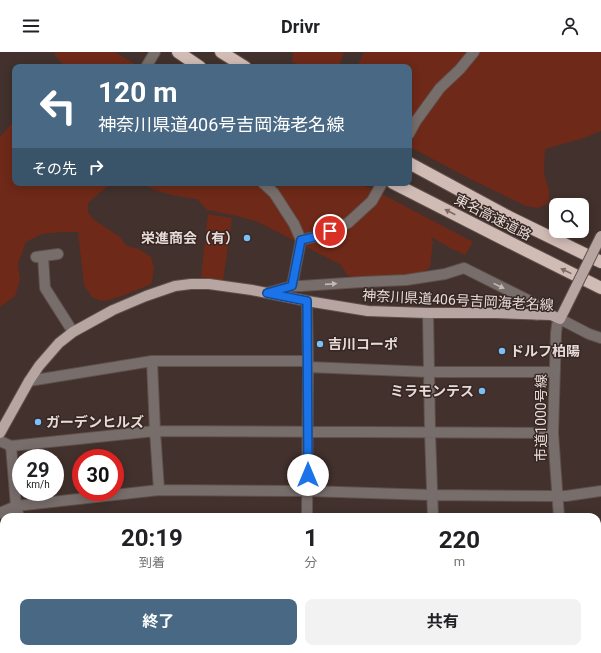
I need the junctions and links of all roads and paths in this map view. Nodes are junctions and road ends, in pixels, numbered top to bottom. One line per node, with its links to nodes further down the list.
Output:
1 (155, 52): 5 (street)
2 (178, 52): 6 (highway)
3 (221, 52): 7 (highway)
4 (474, 52): 8 (street)
5 (148, 64)
6 (196, 64)
7 (240, 64)
8 (412, 129)
9 (412, 165): 16 (highway, 東名高速道路)
10 (266, 186): 14 (street)
11 (380, 186): 14 (street)
12 (399, 186): 18 (highway, 東名高速道路, one-way to 12)
13 (601, 236): 23 (main road, 神奈川県道406号吉岡海老名線, bridge)
14 (301, 240): 17 (street)
15 (58, 254): 24 (street)
16 (601, 262)
17 (292, 286): 19 (street); 22 (street, one-way to 22)
18 (601, 288)
19 (267, 293): 20 (main road, 神奈川県道406号吉岡海老名線); 24 (main road, 神奈川県道406号吉岡海老名線)
20 (307, 301): 21 (main road, 神奈川県道406号吉岡海老名線); 27 (street)
21 (428, 313): 22 (main road, 神奈川県道406号吉岡海老名線); 28 (street)
22 (537, 315): 23 (main road, 神奈川県道406号吉岡海老名線)
23 (560, 319): 25 (street); 29 (street, 市道1000号線)
24 (73, 332): 30 (main road, 神奈川県道406号吉岡海老名線)
25 (601, 338)
26 (152, 361): 27 (street); 30 (street); 31 (street)
27 (308, 364): 28 (street); 32 (street)
28 (429, 372): 29 (street); 33 (street)
29 (555, 372): 35 (street, 市道1000号線)
30 (29, 381): 34 (main road, 神奈川県道406号吉岡海老名線)
31 (155, 431): 32 (street); 37 (street); 38 (street)
32 (308, 431): 33 (street); 39 (street)
33 (430, 432): 35 (street); 41 (street)
34 (0, 433)
35 (553, 433): 42 (street, 市道1000号線)
36 (0, 441): 37 (street)
37 (11, 446): 43 (street)
38 (159, 490): 39 (street); 43 (street)
39 (308, 491): 41 (street); 46 (street)
40 (601, 491): 42 (street)
41 (432, 495): 42 (street); 47 (street)
42 (558, 496): 48 (street, 市道1000号線)
43 (16, 506): 44 (street); 45 (street)
44 (0, 513)
45 (18, 513)
46 (307, 513)
47 (433, 513)
48 (559, 513)

